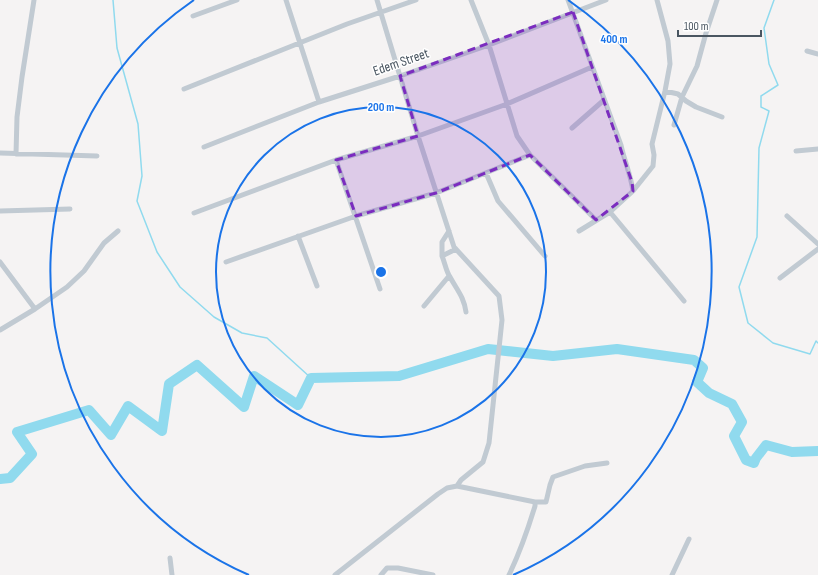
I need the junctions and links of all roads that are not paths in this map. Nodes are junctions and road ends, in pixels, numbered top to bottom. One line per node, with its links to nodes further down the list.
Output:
1 (34, 0): 34 (street)
2 (237, 0): 13 (street)
3 (286, 0): 14 (street)
4 (377, 0): 11 (street)
5 (416, 0): 11 (street)
6 (472, 0): 15 (street)
7 (568, 0): 12 (street)
8 (606, 0): 12 (street, Edem Street)
9 (657, 0): 21 (street)
10 (717, 0): 22 (street)
11 (381, 12): 14 (street); 19 (street)
12 (572, 12): 15 (street, Edem Street); 18 (street)
13 (193, 16)
14 (301, 43): 20 (street); 24 (street)
15 (489, 45): 19 (street, Edem Street); 25 (street)
16 (807, 51): 17 (street)
17 (818, 54)
18 (592, 67): 23 (street); 25 (street)
19 (400, 76): 24 (street, Edem Street); 29 (street)
20 (184, 89)
21 (665, 91): 22 (street); 39 (street)
22 (682, 97): 26 (street); 27 (street)
23 (604, 100): 28 (street); 39 (street)
24 (319, 102): 30 (street, Edem Street)
25 (507, 104): 29 (street); 35 (street)
26 (722, 117)
27 (674, 124)
28 (572, 128)
29 (418, 136): 37 (street); 40 (street)
30 (204, 147)
31 (818, 149): 32 (street)
32 (796, 151)
33 (0, 153): 34 (street)
34 (16, 154): 36 (street)
35 (530, 155): 38 (street); 47 (street)
36 (97, 156)
37 (336, 160): 44 (street); 45 (street)
38 (486, 173): 40 (street); 56 (street)
39 (632, 191): 43 (street)
40 (436, 193): 45 (street); 49 (street)
41 (70, 209): 42 (street)
42 (0, 211)
43 (610, 212): 47 (street); 63 (street)
44 (194, 214)
45 (356, 216): 51 (street); 62 (street)
46 (787, 216): 52 (street)
47 (596, 220): 50 (street)
48 (118, 231): 65 (street)
49 (449, 231): 53 (street); 55 (street)
50 (579, 231)
51 (298, 236): 58 (street); 61 (street)
52 (818, 244)
53 (456, 249): 55 (street); 69 (street)
54 (818, 249): 60 (street)
55 (442, 256): 59 (street)
56 (545, 256)
57 (0, 262): 65 (street)
58 (226, 262)
59 (449, 276): 64 (street); 66 (street)
60 (780, 278)
61 (317, 286)
62 (380, 289)
63 (684, 301)
64 (424, 306)
65 (35, 309): 67 (street)
66 (466, 312)
67 (0, 330)
68 (607, 463): 70 (street)
69 (457, 486): 70 (street); 74 (street)
70 (534, 502): 77 (street)
71 (689, 539): 78 (street)
72 (170, 558): 73 (street)
73 (172, 575)
74 (335, 575)
75 (381, 575): 76 (street)
76 (433, 575)
77 (509, 575)
78 (672, 575)

